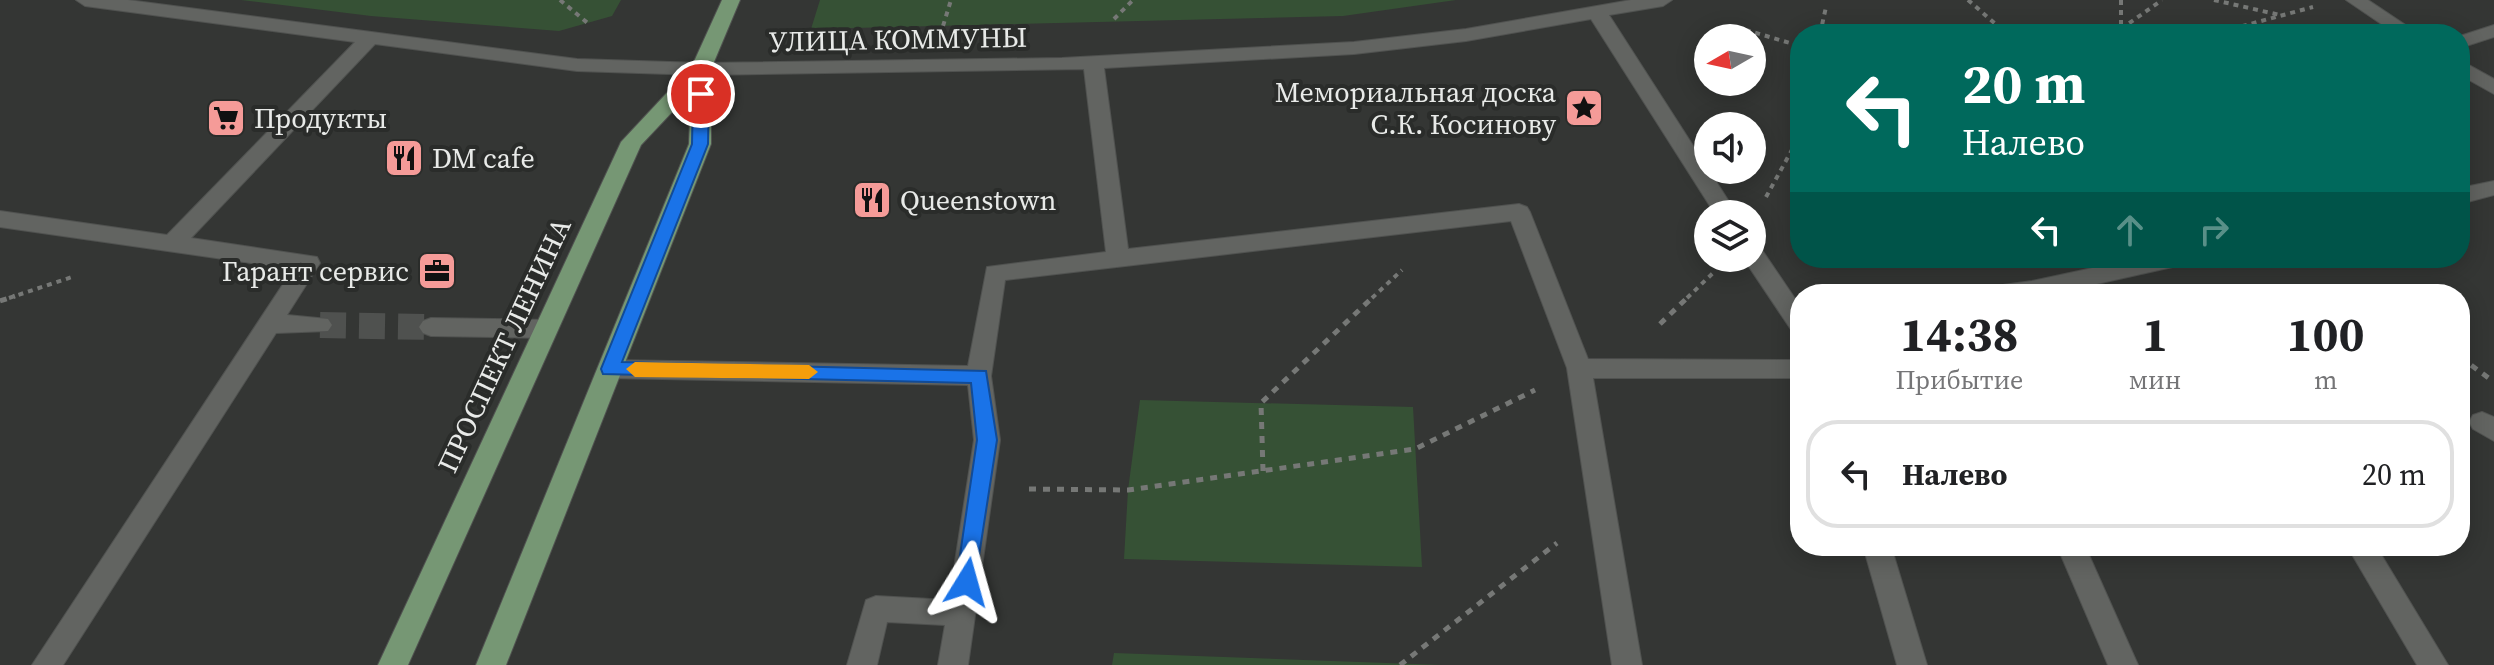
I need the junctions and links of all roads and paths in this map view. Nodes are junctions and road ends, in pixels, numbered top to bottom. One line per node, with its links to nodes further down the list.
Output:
1 (85, 0): 23 (street, УЛИЦА КОММУНЫ)
2 (560, 0): 20 (path)
3 (731, 0): 27 (main road, ПРОСПЕКТ ЛЕНИНА)
4 (1663, 0): 12 (street, УЛИЦА КОММУНЫ)
5 (1968, 0): 15 (path)
6 (2121, 0): 16 (path)
7 (2162, 0): 17 (path)
8 (2214, 0): 13 (path)
9 (2355, 0): 19 (street)
10 (2323, 4): 13 (path)
11 (1826, 7): 14 (path)
12 (1598, 14): 26 (street, УЛИЦА КОММУНЫ); 33 (street)
13 (2281, 15): 18 (path)
14 (1822, 24)
15 (1996, 24)
16 (2121, 24)
17 (2130, 24)
18 (2249, 24)
19 (2393, 24)
20 (594, 27)
21 (2494, 31): 24 (street)
22 (1766, 36): 25 (path)
23 (371, 37): 27 (street, УЛИЦА КОММУНЫ); 37 (street)
24 (2470, 39)
25 (1790, 43)
26 (1093, 63): 27 (street, УЛИЦА КОММУНЫ); 38 (street)
27 (701, 69): 47 (main road, ПРОСПЕКТ ЛЕНИНА); 51 (main road, ПРОСПЕКТ ЛЕНИНА)
28 (2470, 72): 29 (street)
29 (2494, 88)
30 (1790, 153): 34 (path)
31 (2494, 188): 32 (street)
32 (2470, 194)
33 (1717, 200)
34 (1764, 200)
35 (0, 219): 37 (street)
36 (1455, 219): 38 (street); 49 (street); 55 (path)
37 (174, 242): 44 (street)
38 (1118, 259): 53 (street)
39 (2132, 268): 42 (street)
40 (1714, 272): 50 (path)
41 (1766, 272): 43 (street)
42 (2059, 284)
43 (1790, 306)
44 (270, 324): 45 (street); 62 (street)
45 (320, 325)
46 (431, 327): 47 (street)
47 (546, 329): 63 (main road, ПРОСПЕКТ ЛЕНИНА)
48 (2470, 364): 54 (path)
49 (1579, 368): 50 (street); 55 (path); 57 (street)
50 (1615, 368): 52 (street)
51 (610, 369): 53 (street); 64 (main road, ПРОСПЕКТ ЛЕНИНА)
52 (1790, 369)
53 (979, 376): 56 (street)
54 (2494, 382)
55 (1263, 471): 56 (path)
56 (980, 489): 61 (street)
57 (1602, 508): 67 (path); 68 (street)
58 (1880, 556): 69 (street)
59 (2075, 556): 70 (street)
60 (2367, 556): 71 (street)
61 (962, 613): 65 (street); 66 (street)
62 (47, 665)
63 (393, 665)
64 (491, 665)
65 (862, 665)
66 (953, 665)
67 (1400, 665)
68 (1627, 665)
69 (1912, 665)
70 (2123, 665)
71 (2433, 665)

